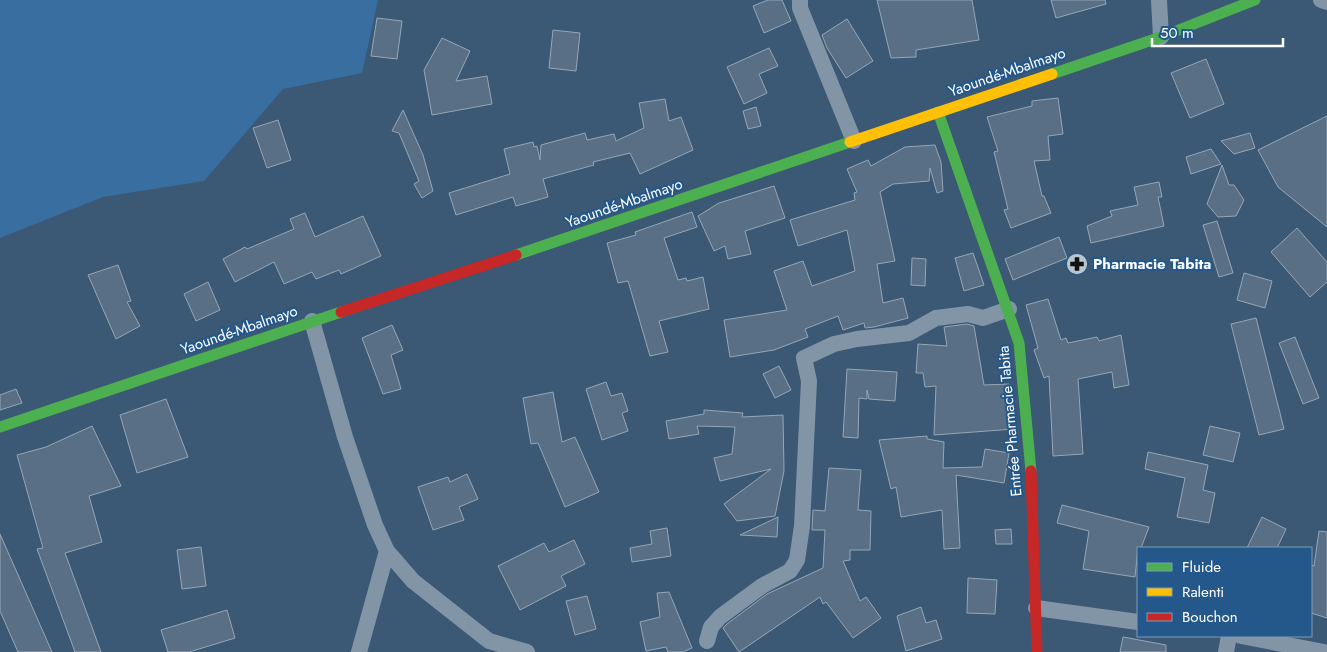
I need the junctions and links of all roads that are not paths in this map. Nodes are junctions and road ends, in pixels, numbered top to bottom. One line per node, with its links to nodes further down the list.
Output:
1 (800, 0): 8 (street)
2 (1159, 0): 6 (street)
3 (1255, 0): 6 (main road, Yaoundé-Mbalmayo)
4 (1321, 0): 5 (street)
5 (1327, 2)
6 (1161, 37): 7 (main road, Yaoundé-Mbalmayo)
7 (938, 112): 8 (main road, Yaoundé-Mbalmayo); 9 (main road, Entrée Pharmacie Tabita)
8 (854, 141): 10 (main road, Yaoundé-Mbalmayo)
9 (1009, 309): 13 (main road, Entrée Pharmacie Tabita); 17 (street)
10 (312, 320): 11 (main road, Yaoundé-Mbalmayo); 12 (street)
11 (0, 427)
12 (387, 551): 18 (street); 19 (street)
13 (1036, 608): 14 (street); 20 (main road, Entrée Pharmacie Tabita)
14 (1137, 622)
15 (1229, 637): 21 (street)
16 (1246, 637): 22 (street)
17 (707, 641)
18 (359, 652)
19 (526, 652)
20 (1037, 652)
21 (1226, 652)
22 (1324, 652)

